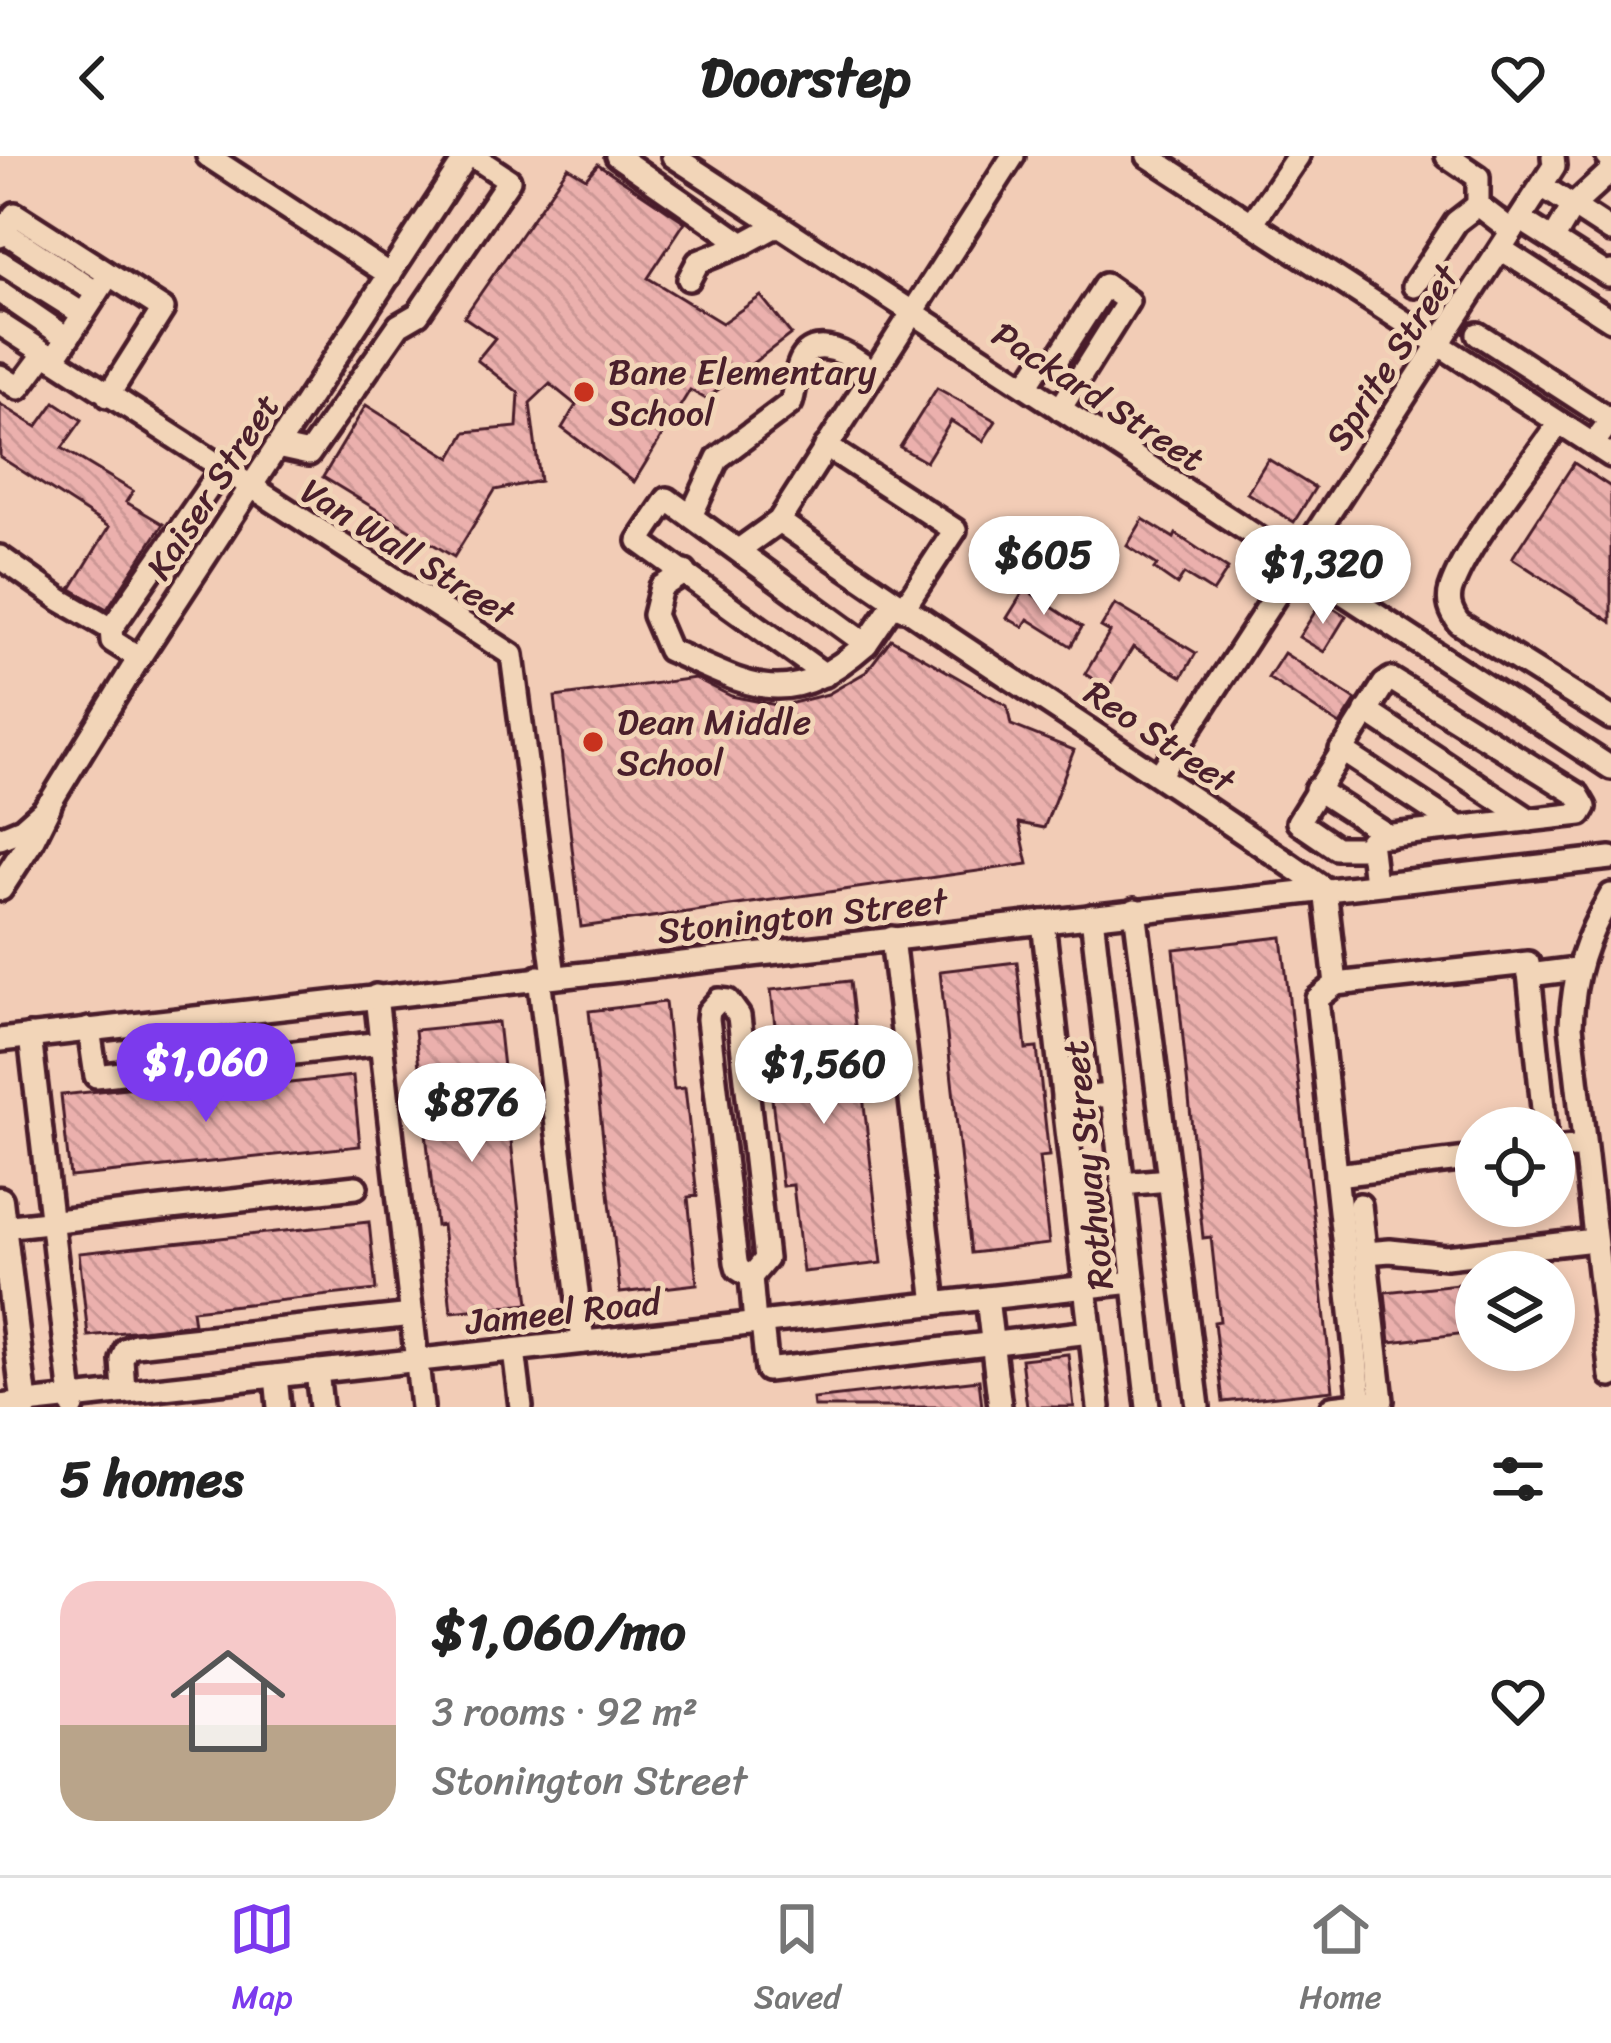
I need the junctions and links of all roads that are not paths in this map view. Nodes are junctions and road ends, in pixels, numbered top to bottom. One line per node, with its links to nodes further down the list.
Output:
1 (208, 156): 24 (street)
2 (470, 156): 24 (street, Kaiser Street); 46 (street)
3 (617, 156): 21 (street)
4 (673, 156): 16 (street, Packard Street)
5 (1013, 156): 29 (street)
6 (1148, 156): 10 (street)
7 (1298, 156): 15 (street)
8 (1448, 156): 13 (street)
9 (1553, 156): 12 (street, Sprite Street)
10 (1179, 164): 15 (street)
11 (1611, 171): 14 (street)
12 (1542, 186): 14 (street); 18 (street, Sprite Street)
13 (1478, 205): 18 (street); 27 (street)
14 (1573, 206): 17 (street); 20 (street)
15 (1252, 223): 35 (street)
16 (778, 225): 21 (street); 29 (street, Packard Street)
17 (1611, 231)
18 (1511, 233): 20 (street); 31 (street); 35 (street, Sprite Street)
19 (2, 234): 26 (street)
20 (1553, 240): 23 (street)
21 (743, 244): 25 (street)
22 (0, 262): 30 (street)
23 (1611, 272)
24 (390, 275): 46 (street, Kaiser Street)
25 (689, 279)
26 (103, 284): 30 (street); 41 (street)
27 (1414, 286)
28 (0, 292): 34 (street)
29 (909, 312): 37 (street); 40 (street, Packard Street)
30 (83, 314): 34 (street)
31 (1611, 320)
32 (0, 324): 36 (street, Van Wall Street)
33 (1478, 334): 38 (street)
34 (67, 338): 36 (street)
35 (1439, 344): 42 (street); 54 (street, Sprite Street)
36 (50, 356): 39 (street); 41 (street, Van Wall Street)
37 (872, 372): 45 (street); 50 (street)
38 (1541, 375): 42 (street); 47 (street)
39 (0, 376)
40 (1026, 386): 43 (street, Packard Street); 43 (street)
41 (108, 396): 48 (street, Van Wall Street)
42 (1524, 399): 44 (street)
43 (1060, 410): 54 (street, Packard Street)
44 (1559, 423): 47 (street); 57 (street)
45 (826, 446): 51 (street); 56 (street)
46 (277, 447): 49 (street, Kaiser Street)
47 (1602, 450)
48 (221, 470): 49 (street, Van Wall Street); 58 (street)
49 (249, 489): 60 (street, Kaiser Street); 86 (street, Van Wall Street)
50 (691, 516): 52 (street); 55 (street)
51 (779, 521): 52 (street); 56 (street, Reo Street)
52 (740, 549): 59 (street)
53 (0, 557): 58 (street)
54 (1294, 562): 61 (street, Packard Street); 67 (street, Sprite Street)
55 (685, 572): 62 (street); 62 (street)
56 (899, 606): 59 (street); 67 (street, Reo Street)
57 (1465, 626): 61 (street); 64 (street)
58 (111, 629): 60 (street)
59 (866, 644): 62 (street)
60 (139, 658): 69 (street, Kaiser Street)
61 (1444, 659): 66 (street, Packard Street)
62 (825, 675)
63 (1366, 711): 65 (street); 70 (street); 70 (street)
64 (1611, 718)
65 (1341, 750): 68 (street); 71 (street)
66 (1611, 768)
67 (1160, 774): 77 (street, Reo Street)
68 (1316, 789): 73 (street); 73 (street)
69 (48, 806): 72 (street, Kaiser Street); 76 (main road)
70 (1530, 820): 71 (street)
71 (1460, 828): 73 (street)
72 (0, 838)
73 (1380, 842): 75 (street)
74 (1611, 858): 75 (street, Stonington Street)
75 (1375, 883): 77 (street, Stonington Street)
76 (0, 888)
77 (1325, 889): 79 (street, Stonington Street); 87 (street)
78 (1611, 895): 84 (street)
79 (1135, 910): 80 (street, Stonington Street); 100 (street)
80 (1092, 916): 81 (street, Stonington Street); 93 (street, Rothway Street)
81 (1043, 922): 82 (street, Stonington Street); 94 (street)
82 (892, 938): 83 (street, Stonington Street); 112 (street)
83 (714, 958): 86 (street, Stonington Street); 114 (street)
84 (1576, 970): 85 (street); 96 (street)
85 (1529, 975): 87 (street); 95 (street)
86 (547, 976): 88 (street, Stonington Street); 116 (street)
87 (1336, 984): 99 (street)
88 (376, 996): 89 (street, Stonington Street); 92 (street)
89 (89, 1029): 90 (street, Stonington Street); 92 (street)
90 (30, 1036): 91 (street, Stonington Street); 105 (street)
91 (0, 1040)
92 (381, 1043): 113 (street)
93 (1112, 1095): 94 (street); 101 (street, Rothway Street)
94 (1063, 1100): 110 (street)
95 (1544, 1107)
96 (1583, 1146): 97 (street); 107 (street)
97 (1575, 1147)
98 (1455, 1160): 99 (street)
99 (1336, 1174): 126 (street)
100 (1169, 1180): 101 (street); 135 (street)
101 (1122, 1184): 109 (street, Rothway Street)
102 (356, 1187): 105 (street)
103 (0, 1200): 106 (main road)
104 (1360, 1205): 108 (street)
105 (52, 1222): 106 (street); 125 (street)
106 (3, 1227): 127 (main road)
107 (1594, 1240): 108 (street); 122 (street)
108 (1366, 1253): 126 (street)
109 (1133, 1282): 110 (street, Jameel Road); 134 (street, Rothway Street)
110 (1085, 1287): 111 (street, Jameel Road); 115 (street)
111 (987, 1298): 112 (street, Jameel Road); 117 (street)
112 (935, 1304): 114 (street, Jameel Road)
113 (412, 1316): 119 (street); 123 (street)
114 (759, 1323): 116 (street, Jameel Road); 117 (street)
115 (1090, 1332): 117 (street); 133 (street)
116 (583, 1342): 118 (street, Jameel Road)
117 (993, 1344): 132 (street)
118 (514, 1350): 119 (street, Jameel Road); 131 (street)
119 (417, 1360): 120 (street, Jameel Road); 130 (street)
120 (317, 1371): 121 (street, Jameel Road); 129 (street)
121 (276, 1376): 124 (street, Jameel Road); 128 (street)
122 (1611, 1376)
123 (124, 1393): 124 (street, Jameel Road); 125 (street, Jameel Road)
124 (179, 1397)
125 (73, 1402): 127 (street, Jameel Road)
126 (1361, 1404): 136 (street)
127 (16, 1405)
128 (280, 1407)
129 (321, 1407)
130 (422, 1407)
131 (521, 1407)
132 (1000, 1407)
133 (1099, 1407)
134 (1148, 1407)
135 (1198, 1407)
136 (1332, 1407)

